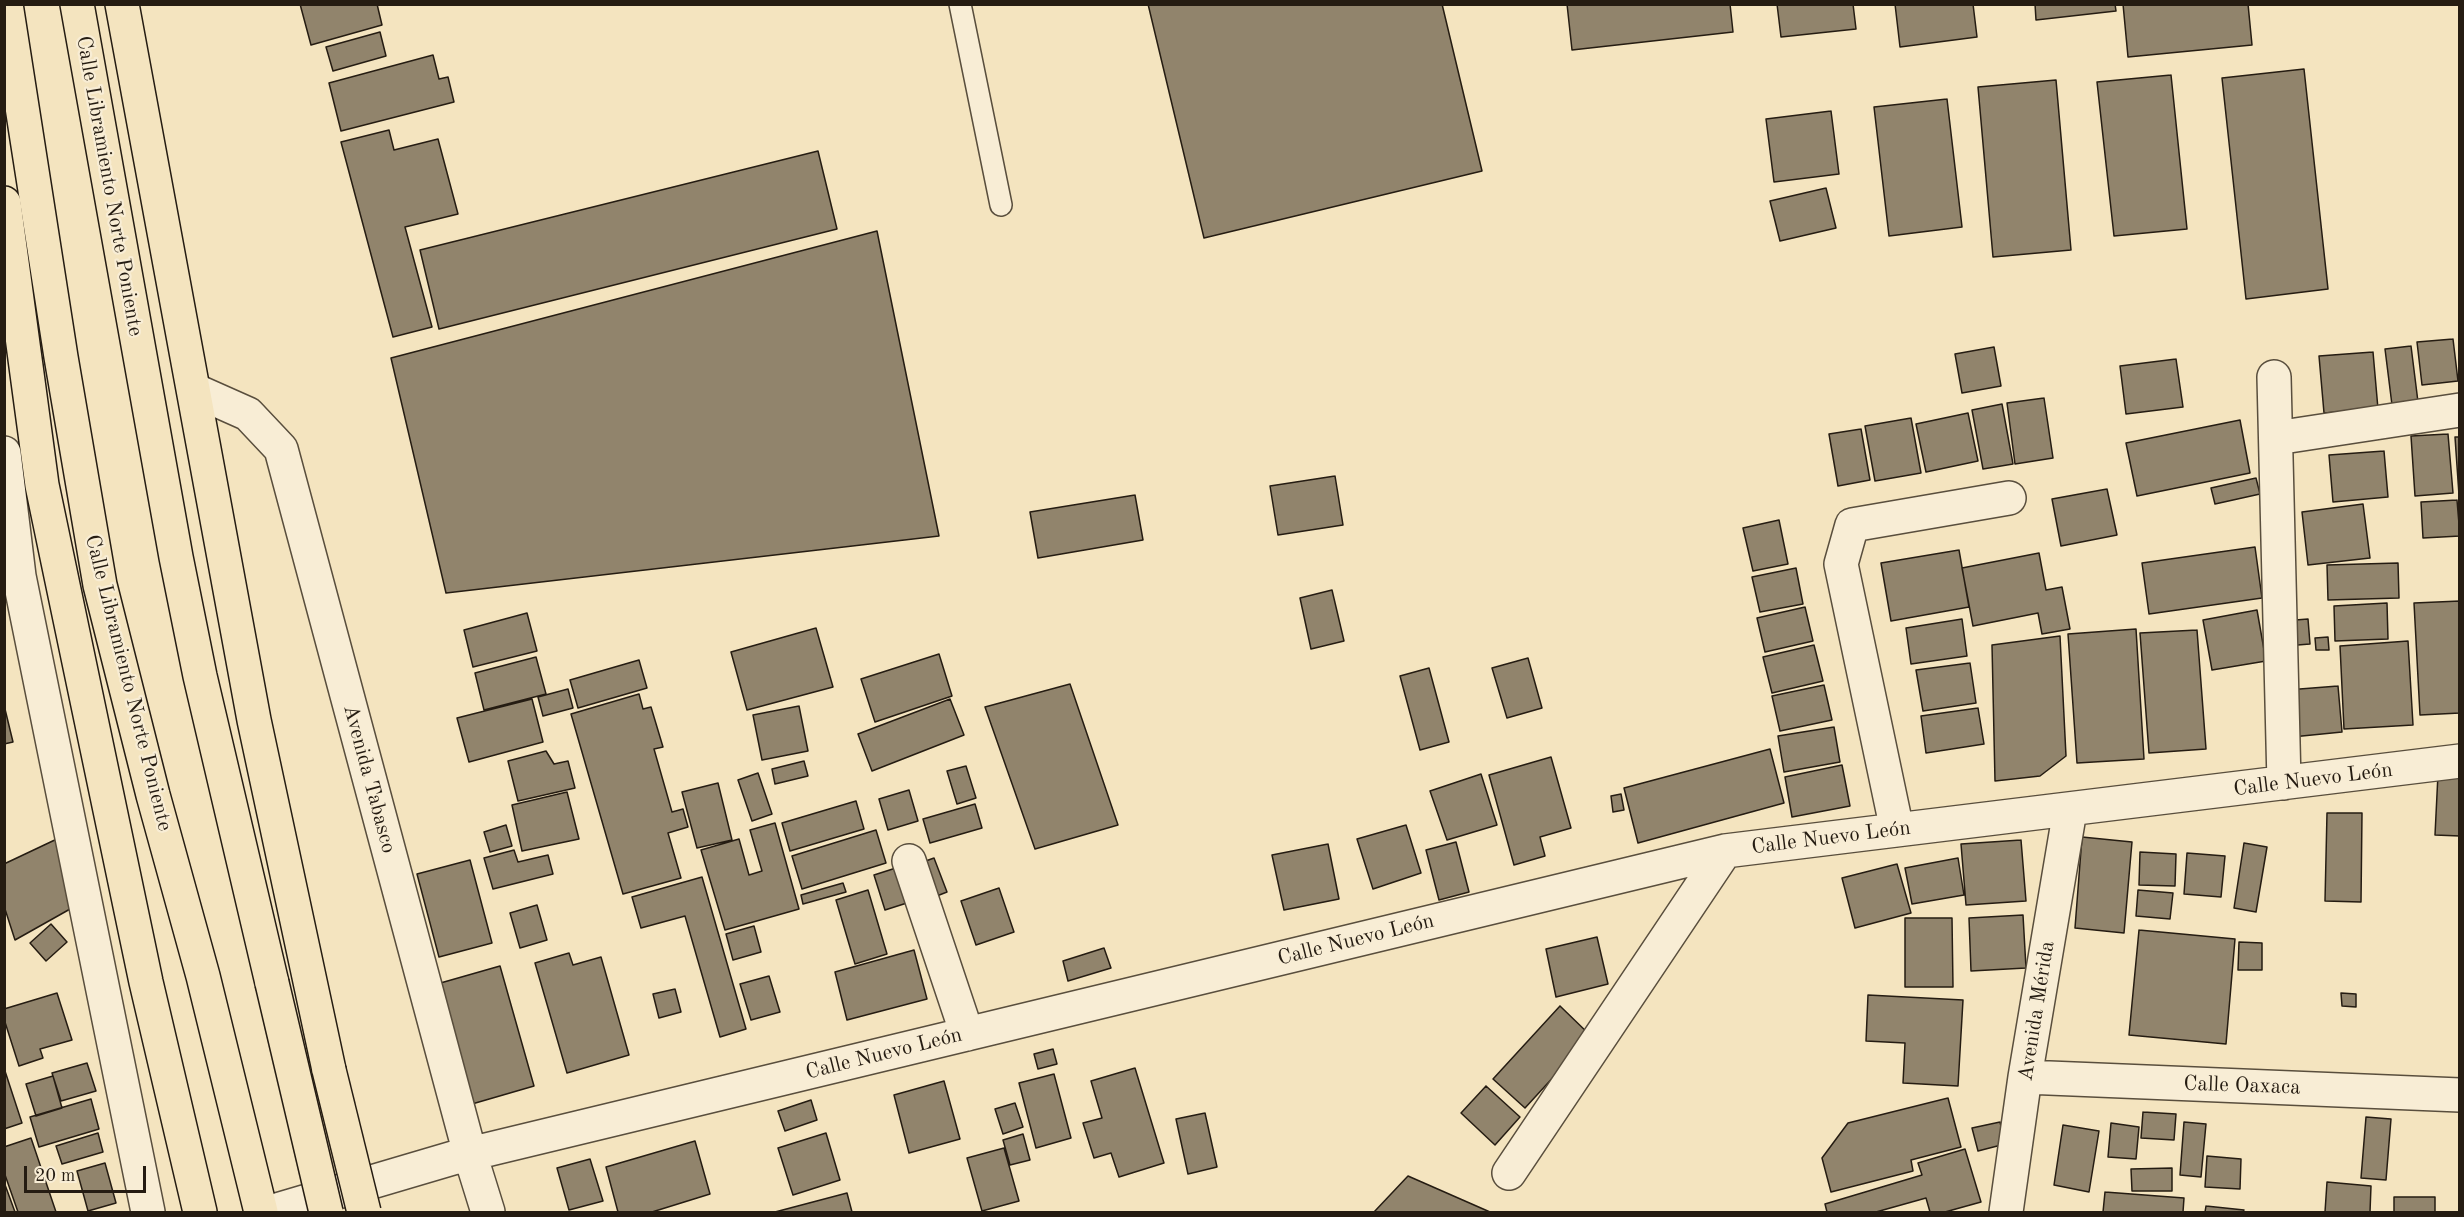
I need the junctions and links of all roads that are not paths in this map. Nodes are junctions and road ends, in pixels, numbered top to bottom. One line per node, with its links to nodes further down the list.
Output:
1 (6, 4): 27 (main road, Calle Libramiento Norte Poniente)
2 (76, 4): 29 (main road, Calle Libramiento Norte Poniente, bridge)
3 (122, 4): 8 (main road)
4 (960, 4): 6 (lane)
5 (4, 203): 26 (main road, Calle Libramiento Norte Poniente)
6 (1001, 205)
7 (2274, 377): 10 (street)
8 (194, 390): 23 (street, Avenida Tabasco); 30 (main road, bridge)
9 (2460, 410): 10 (street)
10 (2276, 438): 15 (street)
11 (4, 453): 13 (street)
12 (2009, 498): 17 (street)
13 (12, 579): 25 (street)
14 (2460, 762): 15 (street, Calle Nuevo León)
15 (2284, 783): 16 (street, Calle Nuevo León)
16 (2070, 810): 17 (street, Calle Nuevo León); 21 (street, Avenida Mérida)
17 (1897, 830): 18 (street, Calle Nuevo León)
18 (1725, 851): 20 (street, Calle Nuevo León); 24 (street)
19 (909, 861): 20 (street)
20 (968, 1034): 23 (street, Calle Nuevo León)
21 (2025, 1077): 22 (street, Calle Oaxaca); 32 (street, Avenida Mérida)
22 (2460, 1095)
23 (470, 1154): 28 (street, Calle Nuevo León); 31 (street, Avenida Tabasco)
24 (1509, 1173)
25 (148, 1212)
26 (200, 1212)
27 (261, 1212)
28 (270, 1212)
29 (326, 1212)
30 (364, 1212)
31 (488, 1212)
32 (2006, 1212)

